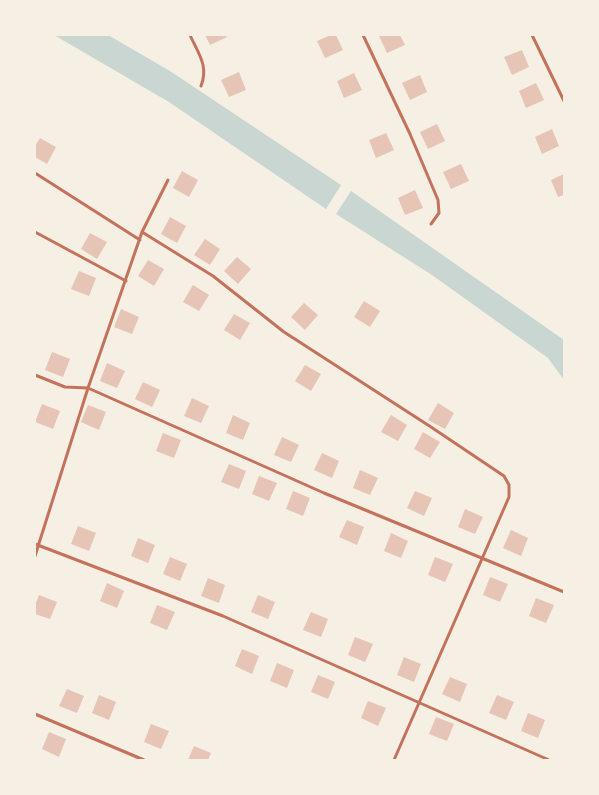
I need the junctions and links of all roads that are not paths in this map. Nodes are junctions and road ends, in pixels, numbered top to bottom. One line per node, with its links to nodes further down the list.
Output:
1 (190, 35): 4 (lane)
2 (363, 35): 8 (lane)
3 (532, 35): 5 (lane)
4 (201, 86)
5 (564, 101)
6 (35, 173): 11 (lane)
7 (168, 180): 10 (lane)
8 (431, 224)
9 (35, 232): 12 (lane)
10 (142, 232): 11 (lane); 17 (lane)
11 (140, 240): 12 (lane)
12 (126, 281): 14 (lane)
13 (35, 375): 14 (lane)
14 (88, 388): 15 (lane); 17 (lane)
15 (37, 545): 16 (lane); 19 (lane)
16 (35, 556)
17 (483, 558): 18 (lane); 19 (lane)
18 (564, 592)
19 (419, 702): 22 (lane); 23 (lane)
20 (35, 714): 21 (lane)
21 (144, 760)
22 (394, 760)
23 (550, 760)

